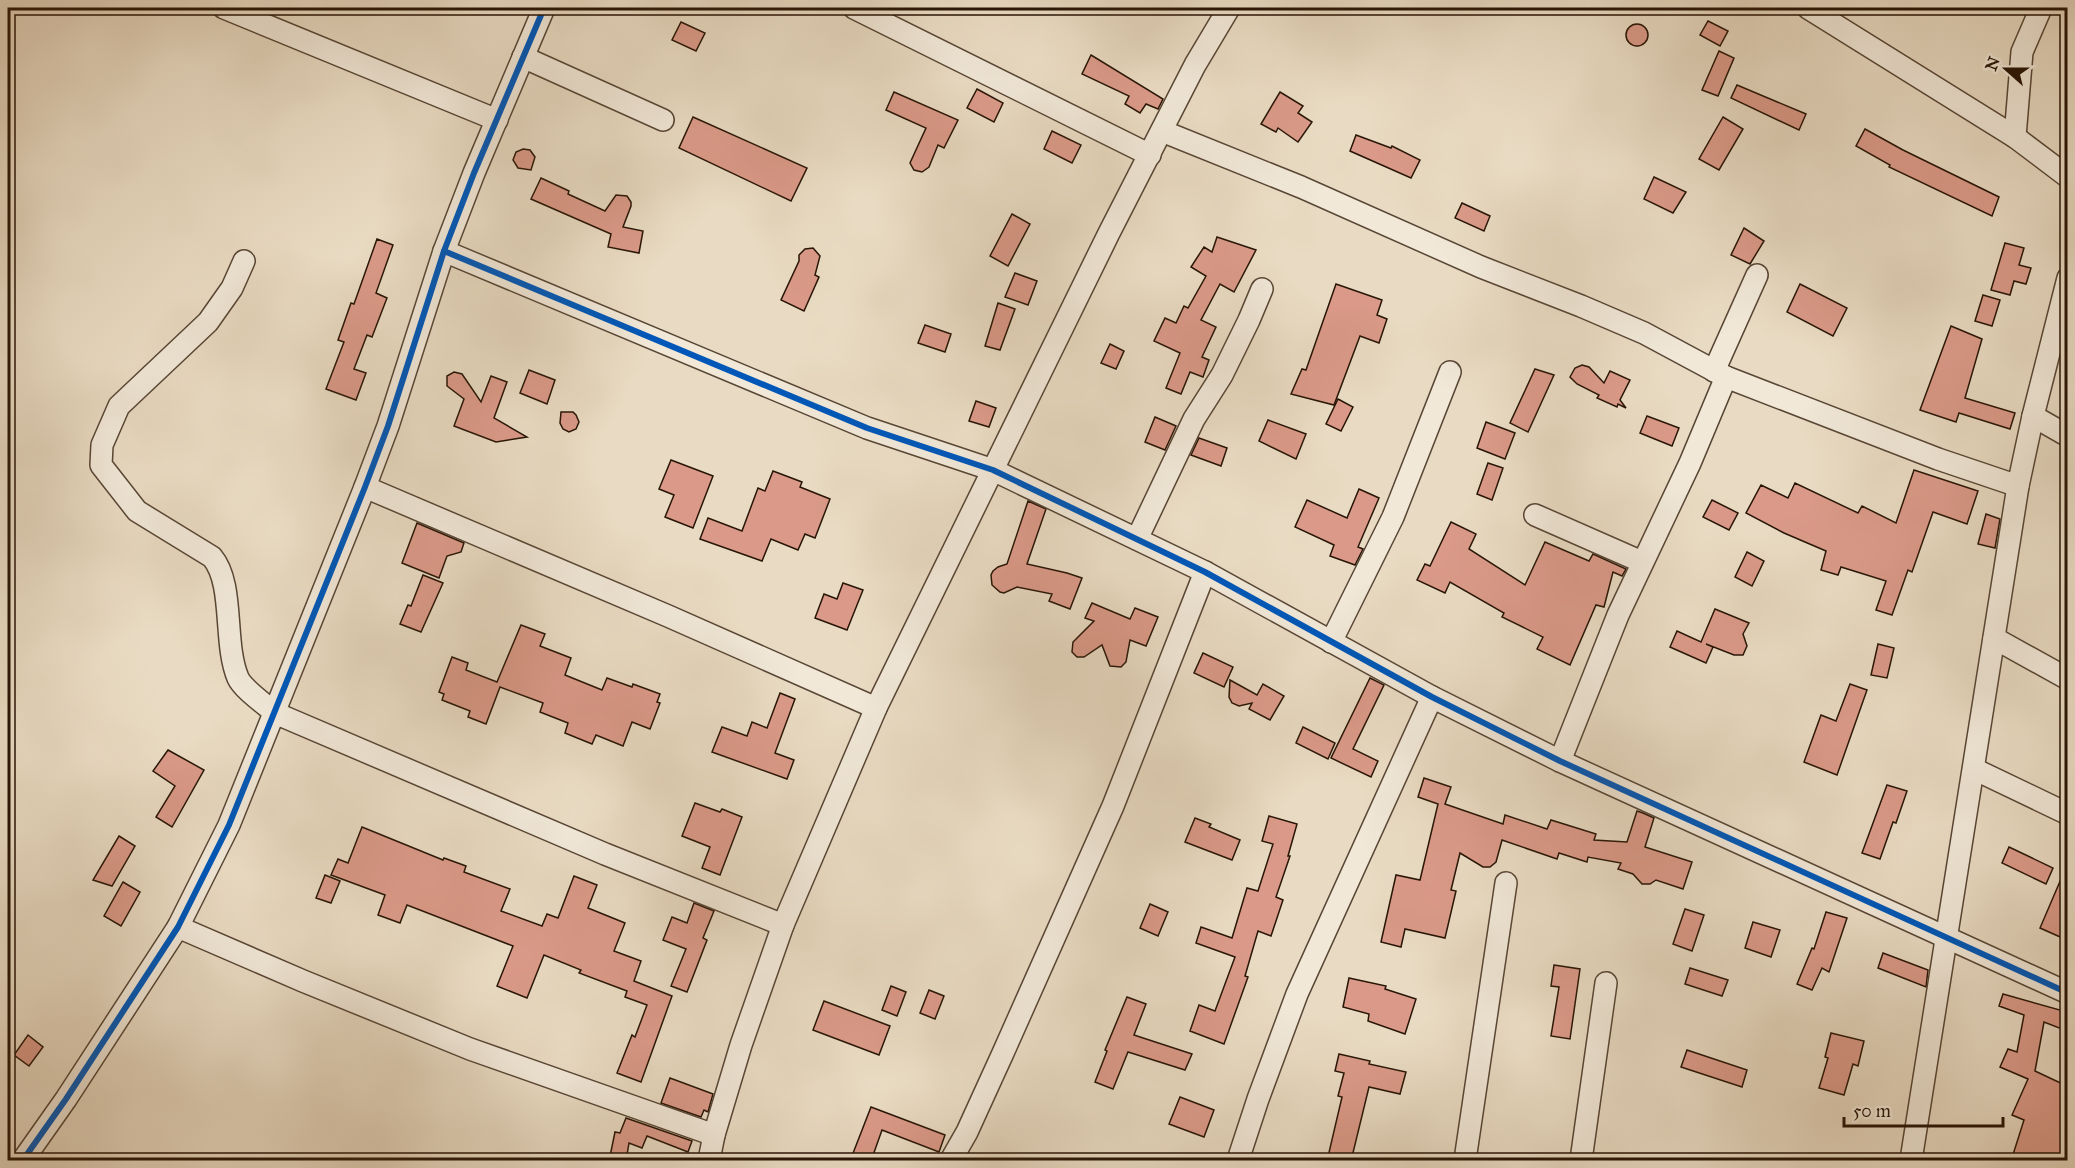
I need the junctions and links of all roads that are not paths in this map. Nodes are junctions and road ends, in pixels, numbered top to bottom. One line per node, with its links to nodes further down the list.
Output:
1 (224, 8): 8 (street)
2 (544, 8): 7 (street)
3 (854, 8): 12 (street)
4 (1229, 8): 10 (street)
5 (1808, 8): 11 (street)
6 (2041, 8): 11 (street)
7 (523, 57): 8 (street); 9 (street)
8 (496, 120): 14 (street)
9 (663, 120)
10 (1162, 131): 12 (street); 20 (street)
11 (2015, 137): 13 (street)
12 (1150, 154): 23 (street)
13 (2067, 177)
14 (444, 251): 23 (street); 25 (street)
15 (244, 261): 35 (street)
16 (1757, 275): 20 (street)
17 (2067, 278): 21 (street)
18 (1262, 289): 27 (street)
19 (1450, 372): 31 (street)
20 (1720, 374): 24 (street); 28 (street)
21 (2033, 416): 22 (street); 24 (street)
22 (2067, 436)
23 (993, 470): 27 (street); 34 (street)
24 (2018, 486): 30 (street)
25 (365, 488): 34 (street); 35 (street)
26 (1534, 515): 28 (street)
27 (1137, 540): 29 (street)
28 (1642, 562): 36 (street)
29 (1206, 572): 31 (street); 48 (street)
30 (1994, 638): 32 (street); 37 (street)
31 (1331, 642): 33 (street)
32 (2067, 679)
33 (1432, 697): 36 (street); 49 (street)
34 (876, 708): 40 (street)
35 (275, 713): 40 (street); 41 (street)
36 (1560, 761): 42 (street)
37 (1974, 769): 38 (street); 42 (street)
38 (2067, 814)
39 (1506, 883): 50 (street)
40 (783, 925): 45 (street)
41 (178, 927): 45 (street); 46 (street)
42 (1948, 937): 44 (street); 52 (street)
43 (1606, 983): 51 (street)
44 (2067, 993)
45 (714, 1135): 47 (street)
46 (24, 1161)
47 (709, 1161)
48 (951, 1161)
49 (1238, 1161)
50 (1465, 1161)
51 (1581, 1161)
52 (1911, 1161)

